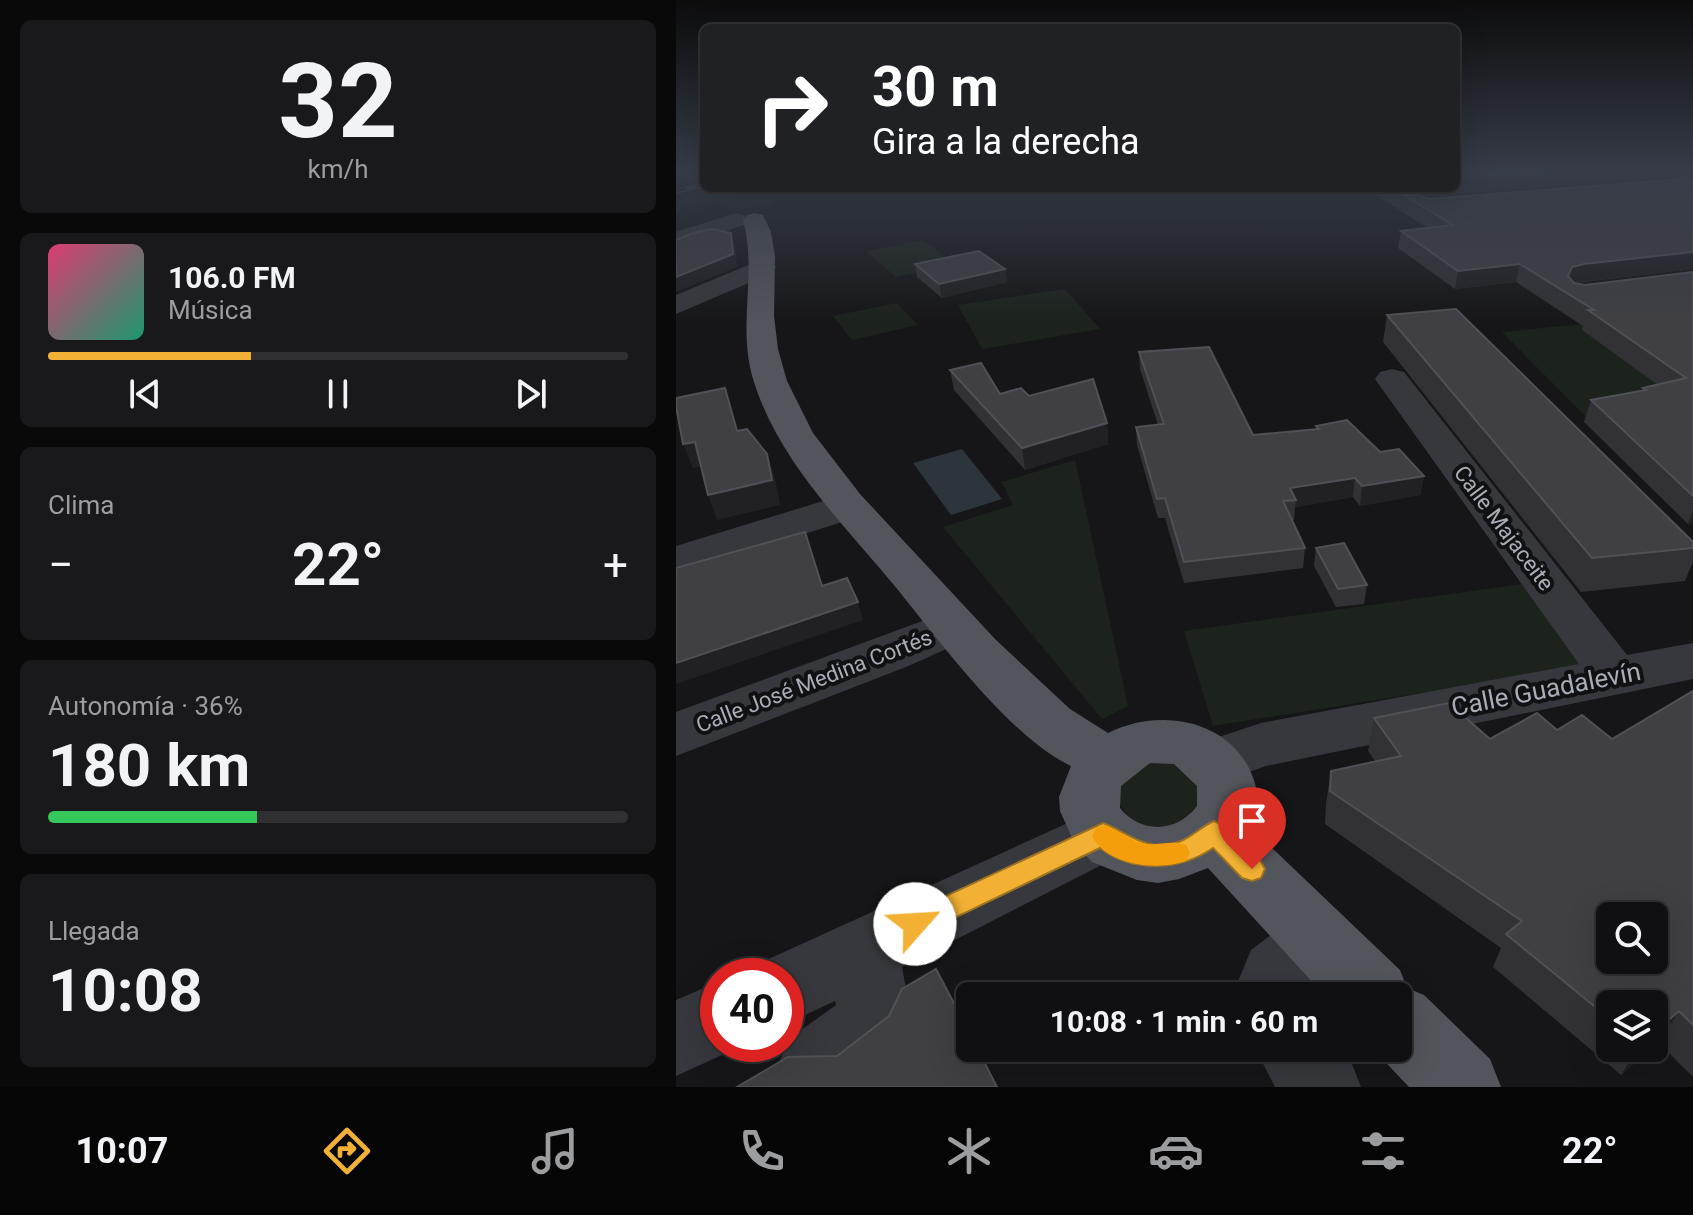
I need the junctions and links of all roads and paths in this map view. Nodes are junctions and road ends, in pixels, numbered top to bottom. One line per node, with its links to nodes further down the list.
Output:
1 (739, 222): 3 (street)
2 (746, 222): 4 (main road)
3 (676, 240)
4 (763, 267): 5 (street); 7 (main road)
5 (676, 305)
6 (1392, 379): 11 (street, Calle Majaceite)
7 (846, 507): 8 (street); 9 (main road)
8 (676, 561)
9 (952, 627): 12 (street, Calle José Medina Cortés); 13 (main road)
10 (1693, 661): 11 (street, Calle Guadalevín)
11 (1615, 676): 14 (street, Calle Guadalevín)
12 (676, 734)
13 (1111, 757): 14 (main road); 16 (main road)
14 (1212, 762): 15 (main road)
15 (1214, 832): 16 (main road); 17 (main road)
16 (1103, 834): 18 (street)
17 (1319, 940): 20 (street); 21 (main road)
18 (864, 949): 19 (street); 26 (street)
19 (804, 979)
20 (1273, 982)
21 (1360, 982)
22 (700, 1027): 24 (street)
23 (1412, 1035): 28 (main road)
24 (676, 1038)
25 (1303, 1062): 27 (street)
26 (817, 1065)
27 (1322, 1087)
28 (1462, 1087)

